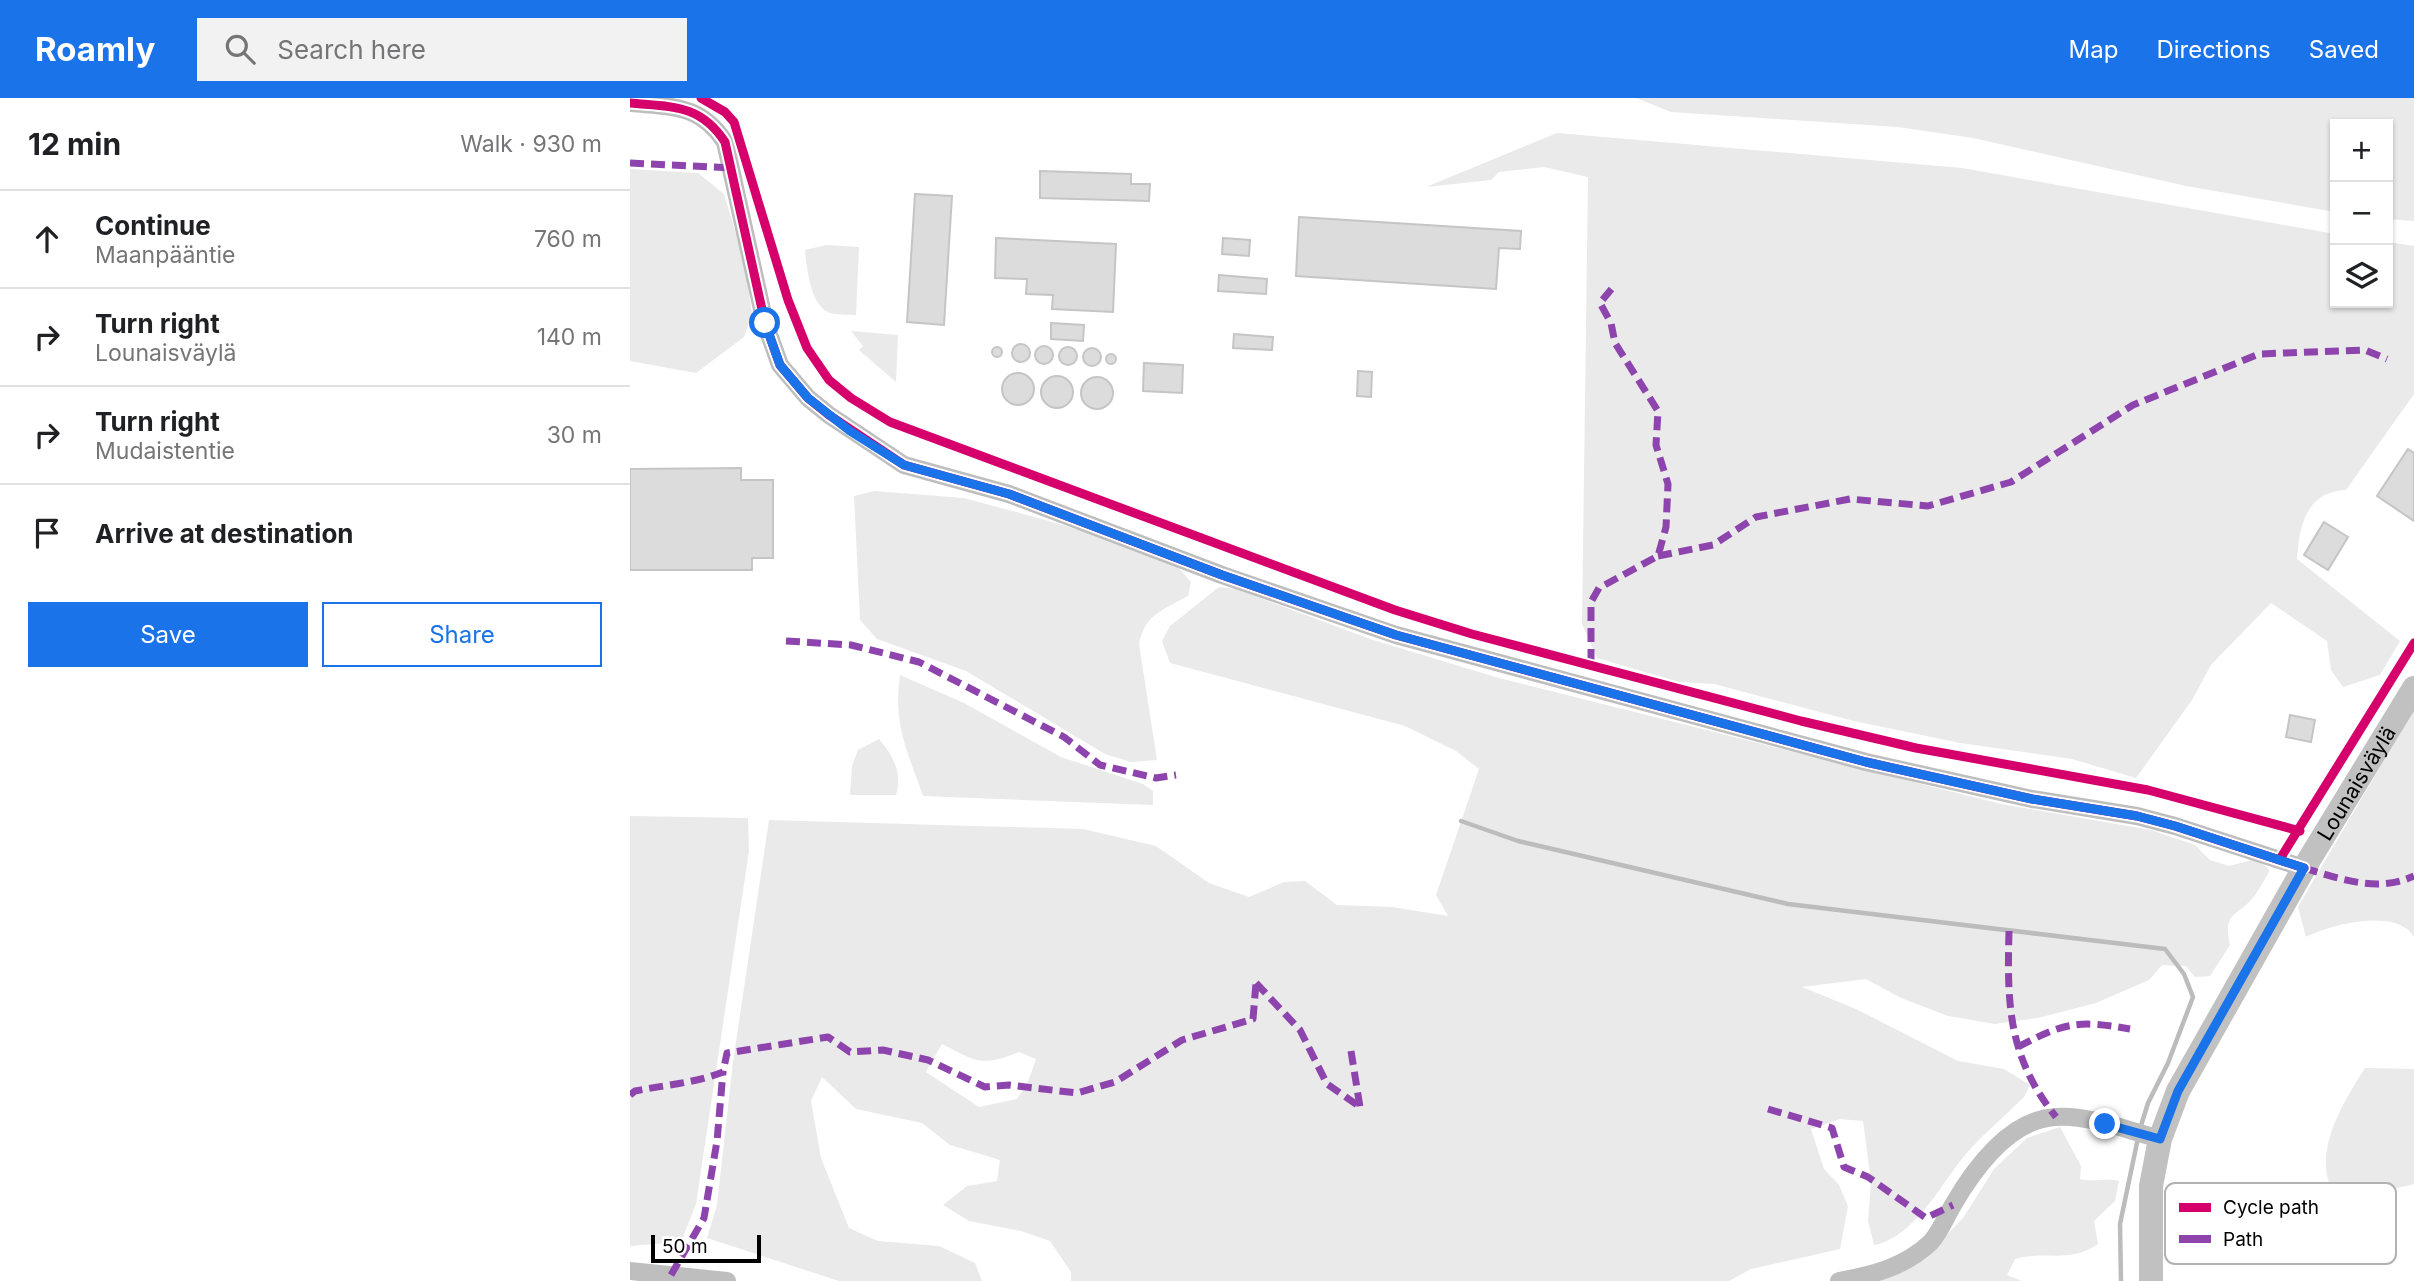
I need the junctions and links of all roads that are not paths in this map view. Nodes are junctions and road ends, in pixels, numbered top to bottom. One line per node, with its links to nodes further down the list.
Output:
1 (630, 103): 3 (street)
2 (2414, 688): 3 (street, Lounaisväylä)
3 (2304, 868): 4 (street, Lounaisväylä)
4 (2160, 1139): 8 (street); 9 (street, Lounaisväylä)
5 (630, 1271): 6 (street)
6 (653, 1277): 7 (street)
7 (727, 1281)
8 (1839, 1281)
9 (2151, 1281)

